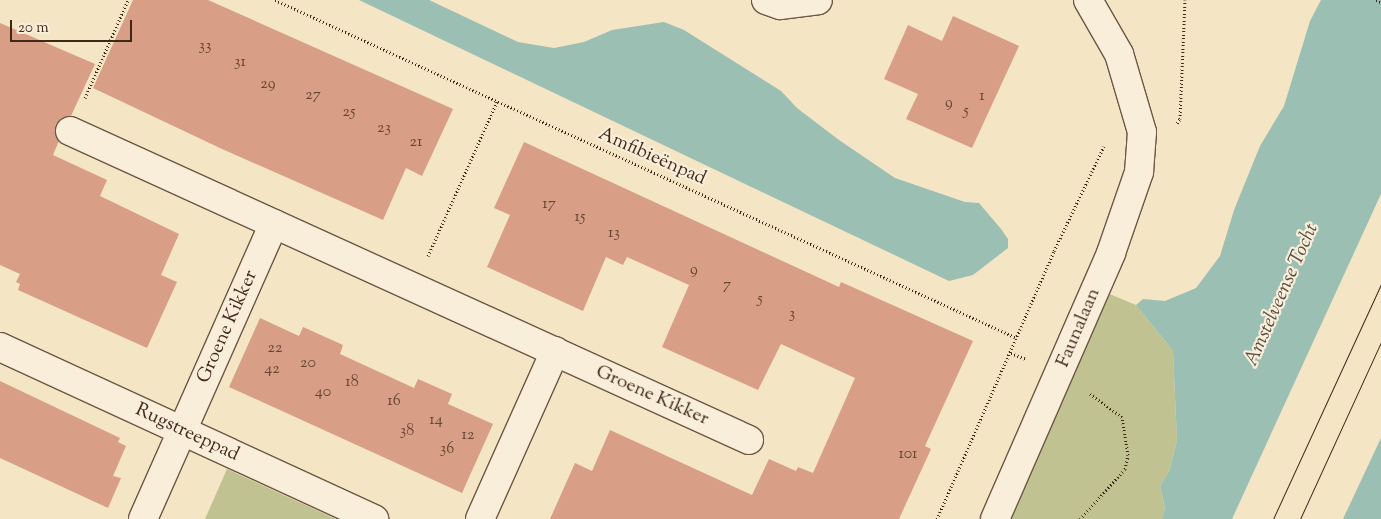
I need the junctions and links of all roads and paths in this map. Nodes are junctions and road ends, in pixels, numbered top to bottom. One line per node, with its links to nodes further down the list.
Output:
1 (128, 0): 9 (path)
2 (275, 0): 8 (path, Amfibieënpad)
3 (766, 0): 4 (street)
4 (818, 0)
5 (1088, 0): 16 (street, Faunalaan)
6 (1376, 0): 7 (path)
7 (1381, 2)
8 (497, 102): 11 (path); 12 (path, Amfibieënpad)
9 (70, 131): 10 (street, Groene Kikker)
10 (274, 224): 11 (street, Groene Kikker); 17 (street, Groene Kikker)
11 (414, 288): 14 (street, Groene Kikker)
12 (1017, 338)
13 (0, 347): 17 (street, Rugstreeppad)
14 (555, 351): 18 (street, Groene Kikker); 21 (street)
15 (1011, 353): 22 (path)
16 (1059, 374): 23 (street, Faunalaan); 24 (path)
17 (182, 431): 19 (street, Groene Kikker); 20 (street, Rugstreeppad)
18 (749, 440)
19 (143, 519)
20 (374, 519)
21 (480, 519)
22 (937, 519)
23 (995, 519)
24 (1080, 519)

